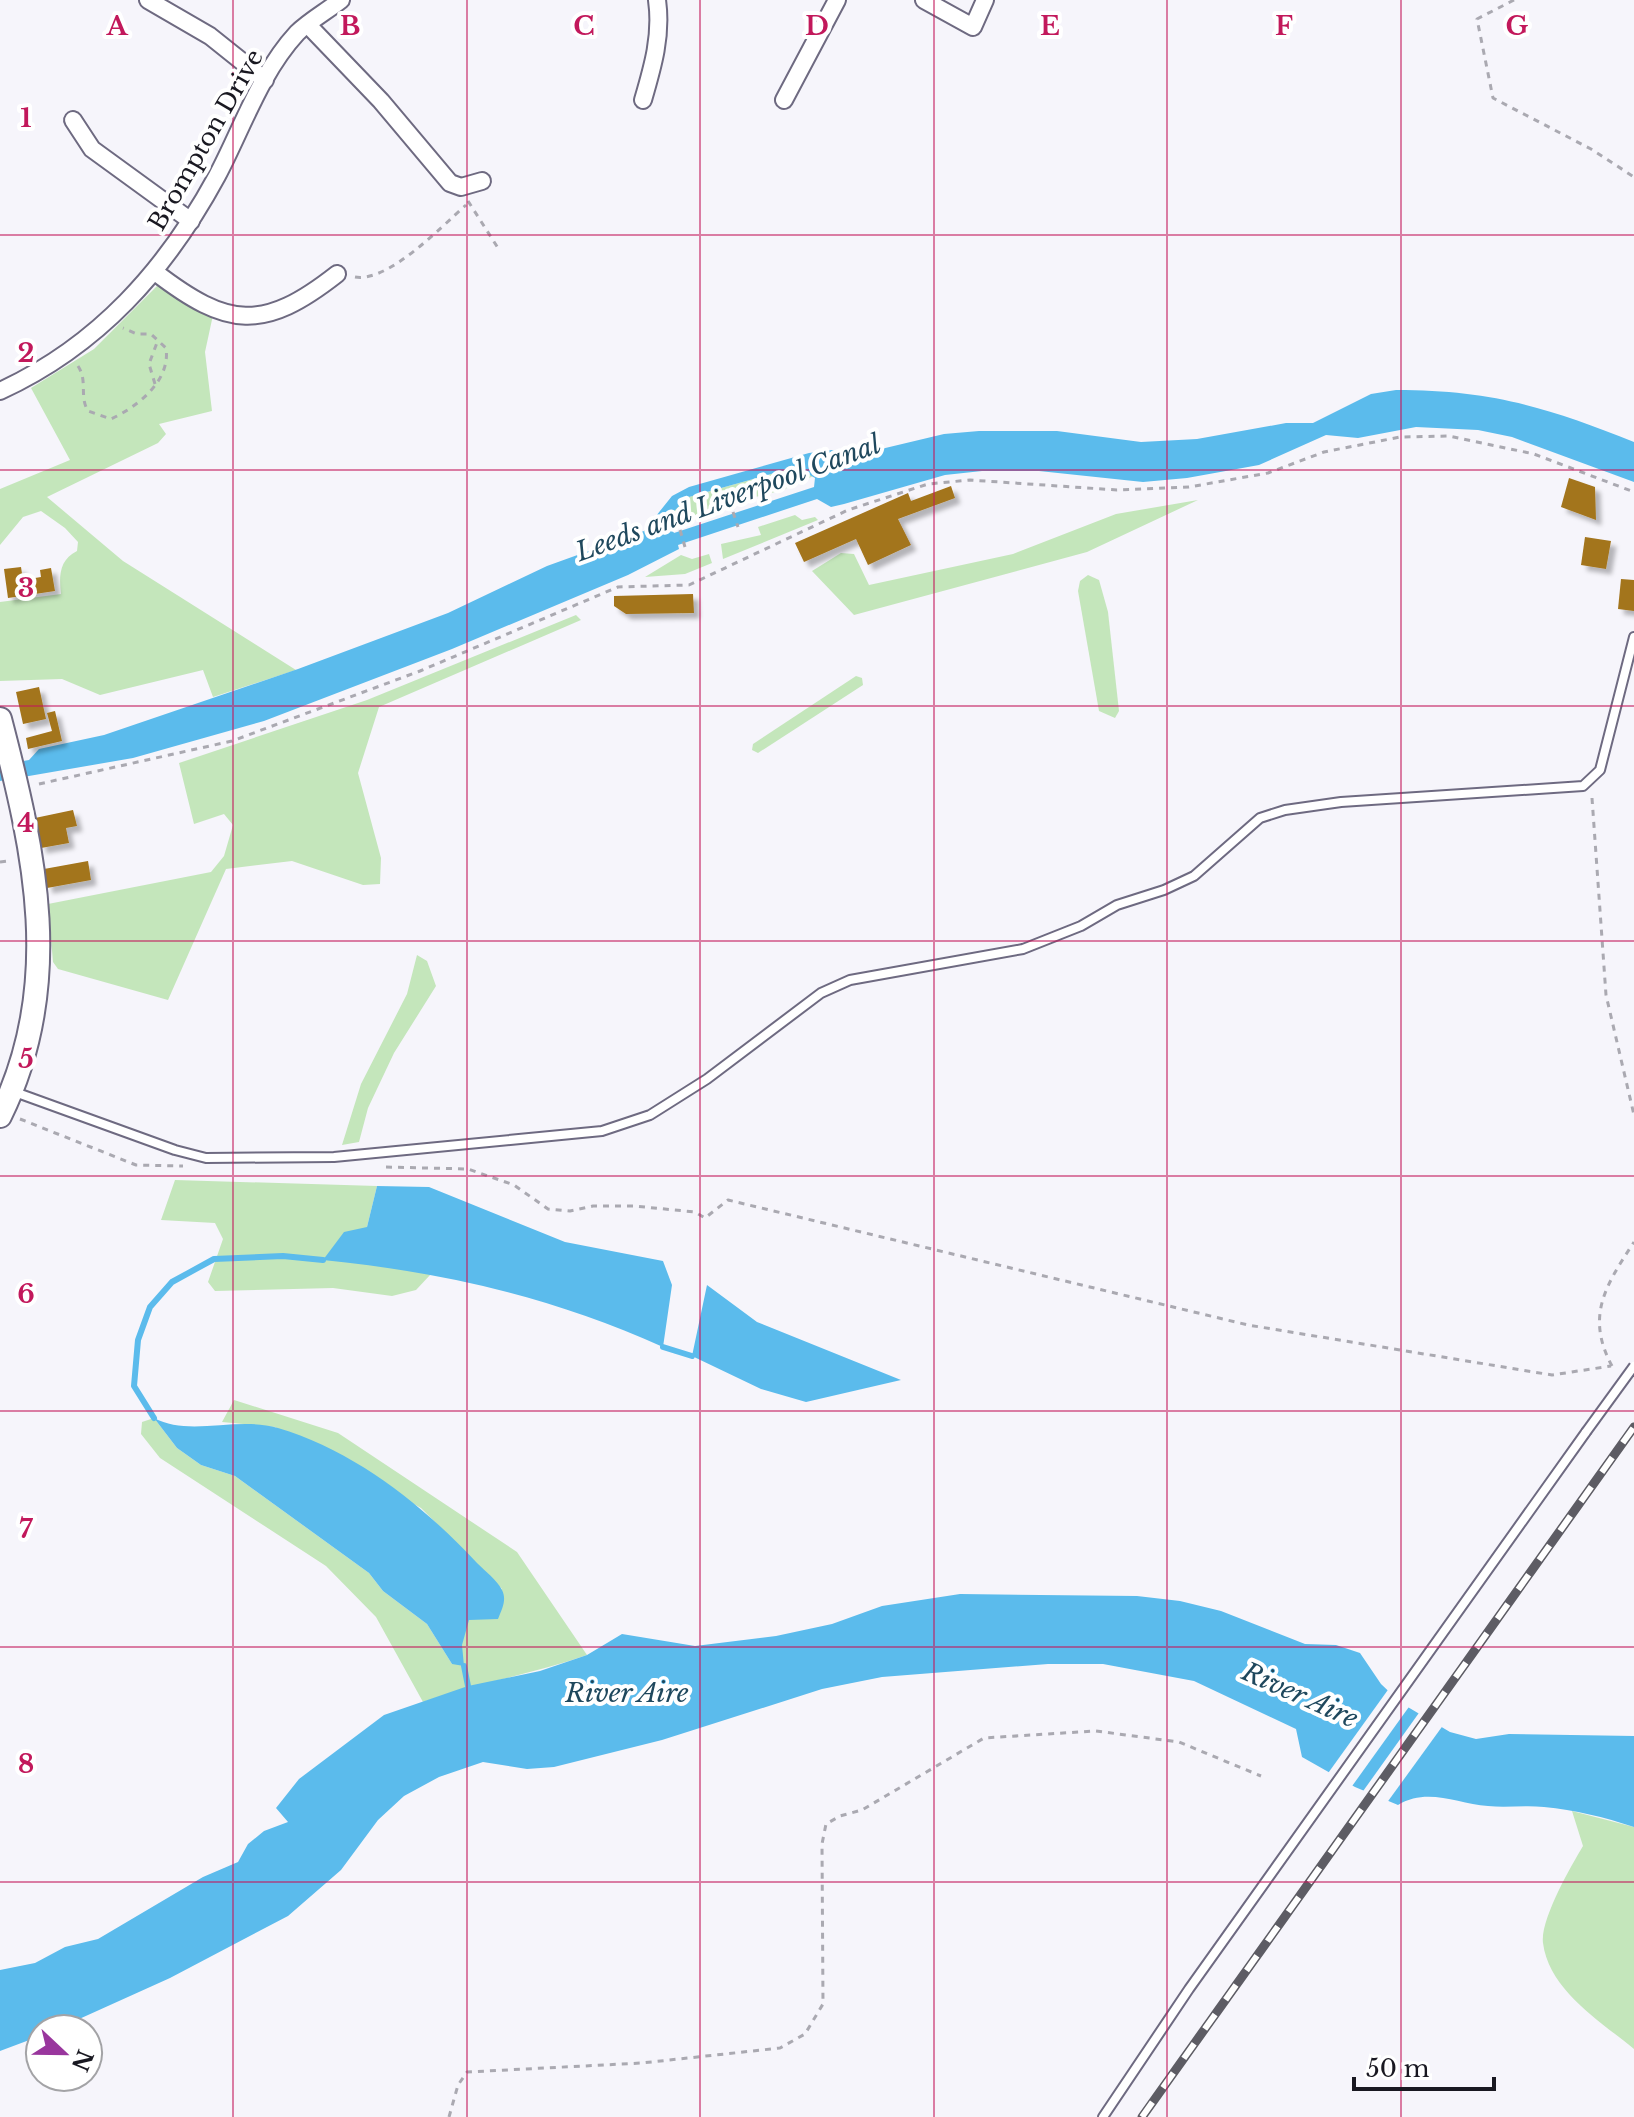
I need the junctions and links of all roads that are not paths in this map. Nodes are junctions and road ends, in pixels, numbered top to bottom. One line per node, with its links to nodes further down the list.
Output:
1 (148, 0): 8 (street)
2 (341, 0): 7 (street, Brompton Drive)
3 (657, 0): 9 (street)
4 (837, 0): 10 (street)
5 (924, 0): 6 (street)
6 (985, 0)
7 (308, 25): 8 (street, Brompton Drive); 12 (street)
8 (265, 80): 13 (street, Brompton Drive)
9 (643, 100)
10 (784, 100)
11 (73, 120): 13 (street)
12 (482, 181)
13 (191, 221): 14 (street, Brompton Drive)
14 (155, 272): 15 (street); 16 (street, Brompton Drive)
15 (337, 274)
16 (0, 391)
17 (1634, 637): 19 (lane)
18 (0, 719): 19 (street)
19 (4, 1106)
20 (1634, 1366): 21 (lane, bridge)
21 (1103, 2117)

